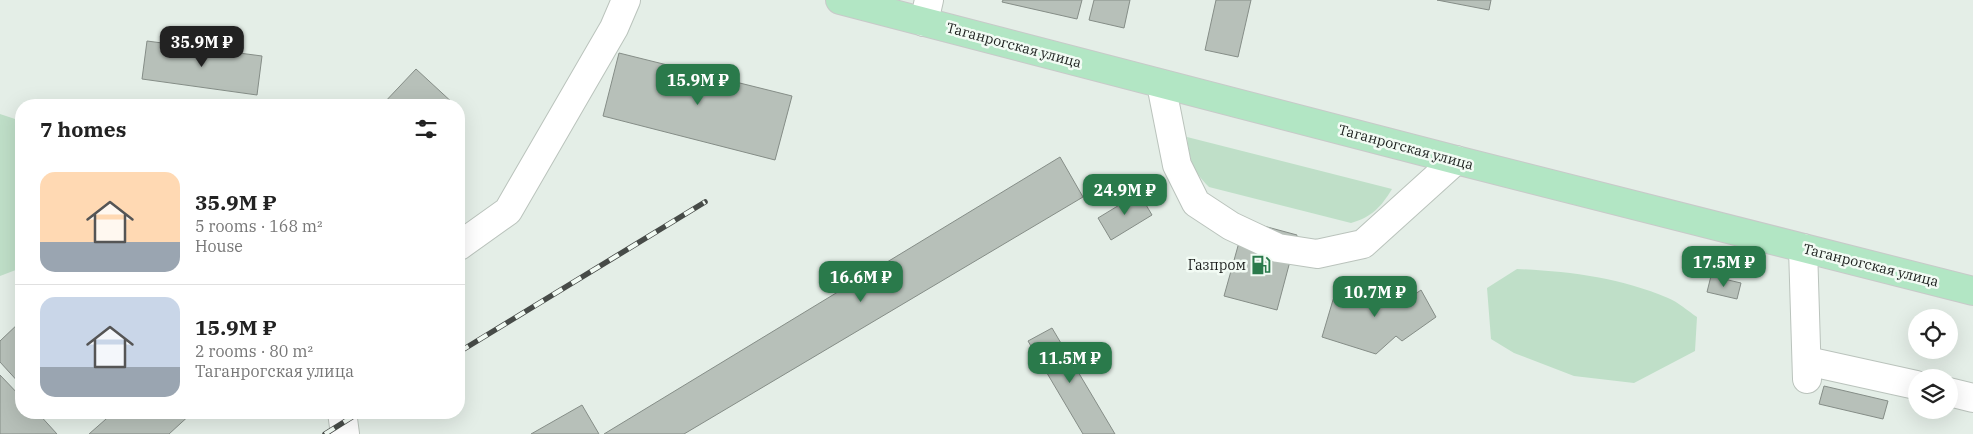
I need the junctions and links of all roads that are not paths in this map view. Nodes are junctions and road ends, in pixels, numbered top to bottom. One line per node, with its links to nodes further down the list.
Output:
1 (626, 0): 6 (lane)
2 (840, 0): 3 (main road, Таганрогская улица)
3 (926, 11): 4 (main road, Таганрогская улица)
4 (1161, 84): 5 (main road, Таганрогская улица); 5 (lane)
5 (1456, 160): 7 (main road, Таганрогская улица)
6 (465, 242)
7 (1803, 248): 8 (main road, Таганрогская улица); 9 (lane)
8 (1973, 291)
9 (1908, 384)
10 (1958, 394): 11 (lane)
11 (1973, 398)
12 (343, 419): 13 (lane)
13 (345, 434)

